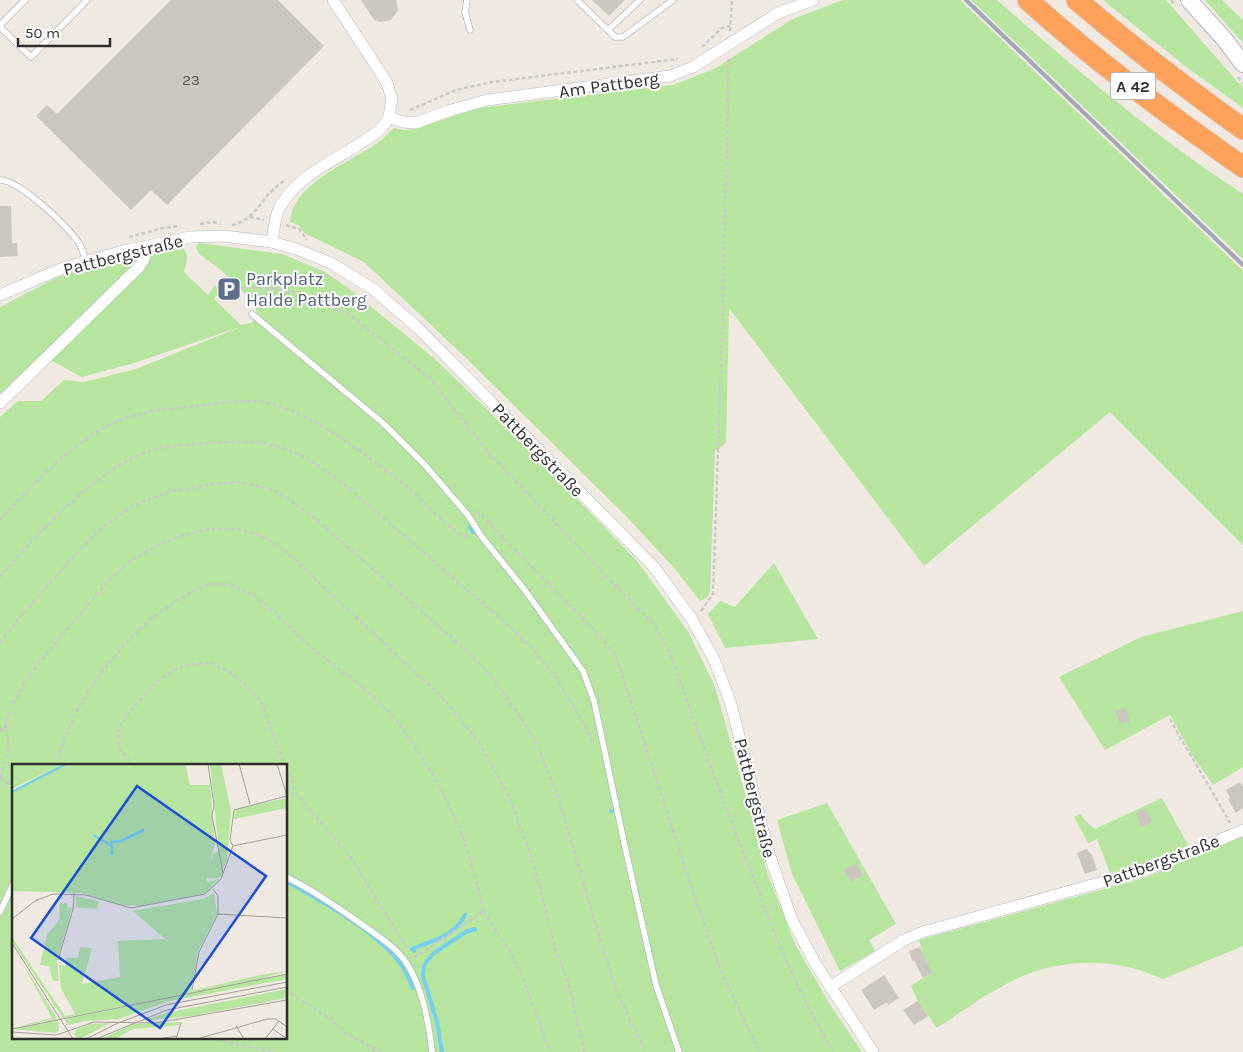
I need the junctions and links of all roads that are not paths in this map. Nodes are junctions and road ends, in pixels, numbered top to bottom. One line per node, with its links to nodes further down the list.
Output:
1 (25, 0): 12 (lane)
2 (87, 0): 12 (lane)
3 (334, 0): 16 (street)
4 (467, 0): 13 (lane)
5 (577, 0): 14 (lane)
6 (640, 0): 14 (lane)
7 (673, 0): 14 (lane)
8 (813, 0): 16 (street, Am Pattberg)
9 (1028, 0): 18 (highway, A 42)
10 (1077, 0): 17 (highway, A 42)
11 (1189, 0): 15 (main road)
12 (0, 26)
13 (470, 30)
14 (608, 30)
15 (1243, 64)
16 (390, 115): 20 (street)
17 (1243, 129)
18 (1243, 167)
19 (0, 180): 22 (lane)
20 (272, 242): 21 (street, Pattbergstraße); 30 (street, Pattbergstraße)
21 (148, 246): 22 (street, Pattbergstraße); 25 (street)
22 (86, 261): 23 (street, Pattbergstraße)
23 (0, 295)
24 (252, 314): 32 (lane)
25 (0, 403)
26 (1239, 832): 30 (street, Pattbergstraße)
27 (288, 878): 31 (lane)
28 (12, 886): 29 (lane)
29 (0, 912)
30 (830, 987): 33 (street, Pattbergstraße)
31 (432, 1052)
32 (679, 1052)
33 (873, 1052)

